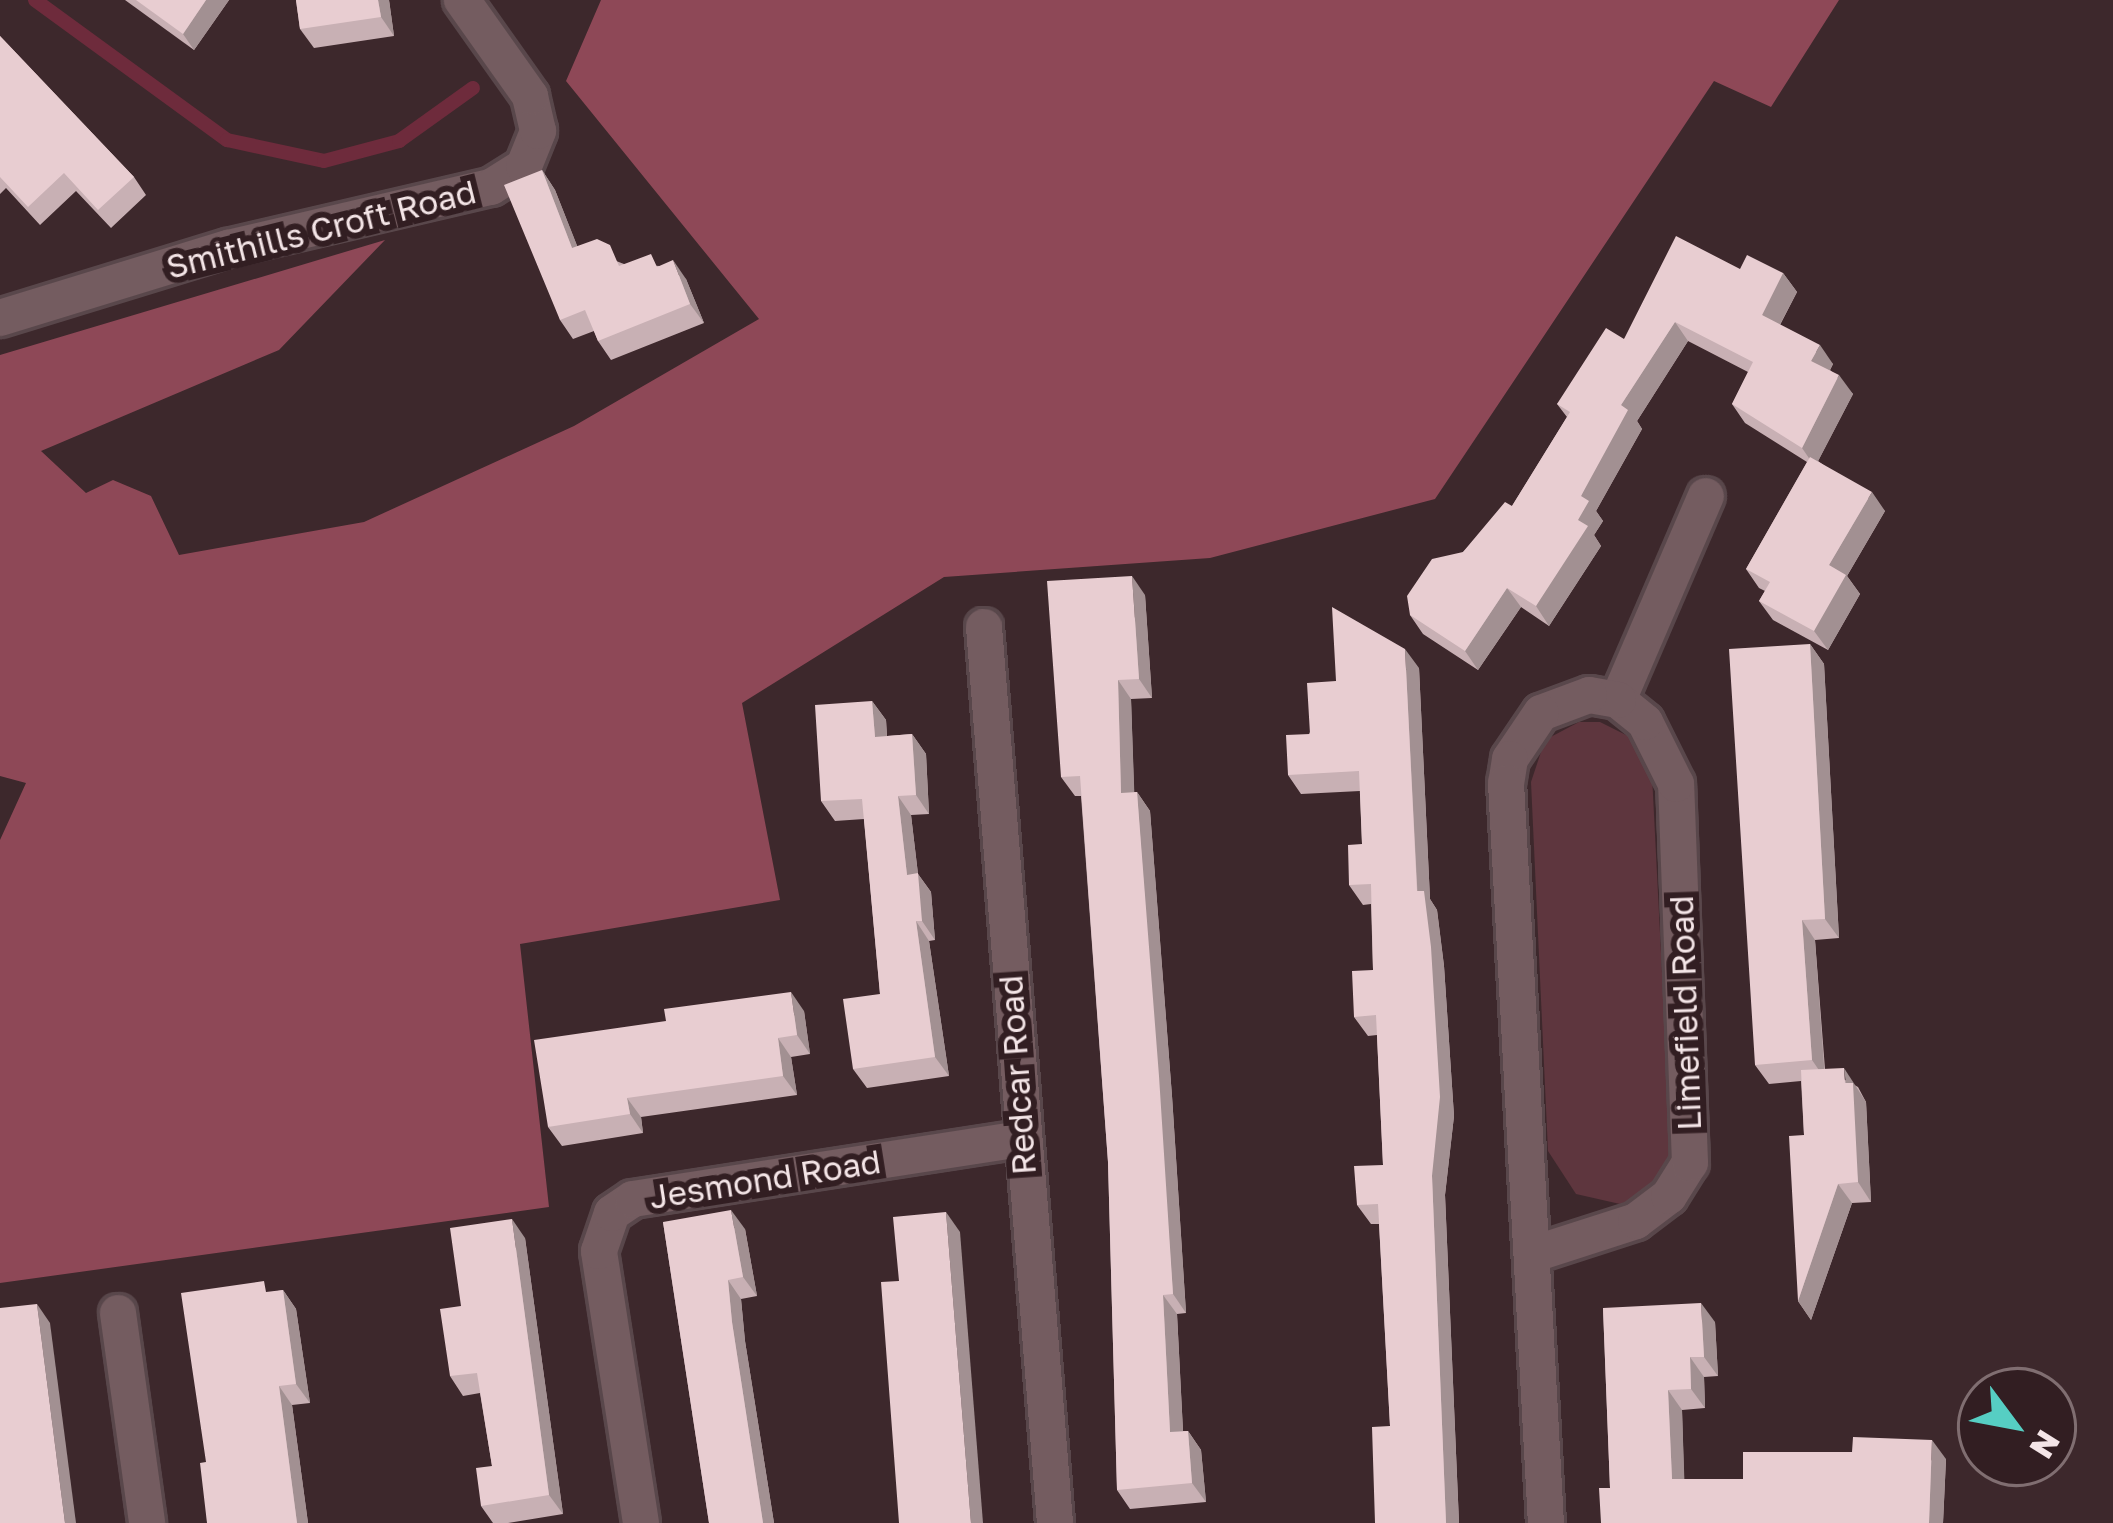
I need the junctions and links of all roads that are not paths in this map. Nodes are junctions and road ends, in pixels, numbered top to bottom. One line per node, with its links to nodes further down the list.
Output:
1 (463, 0): 2 (street, Smithills Croft Road)
2 (0, 318)
3 (1708, 497): 5 (street)
4 (984, 627): 6 (street, Redcar Road)
5 (1618, 700): 7 (street); 7 (street, Limefield Road)
6 (1022, 1139): 10 (street, Jesmond Road); 11 (street, Redcar Road)
7 (1537, 1253): 12 (street)
8 (118, 1313): 9 (street)
9 (147, 1523)
10 (640, 1523)
11 (1054, 1523)
12 (1546, 1523)

